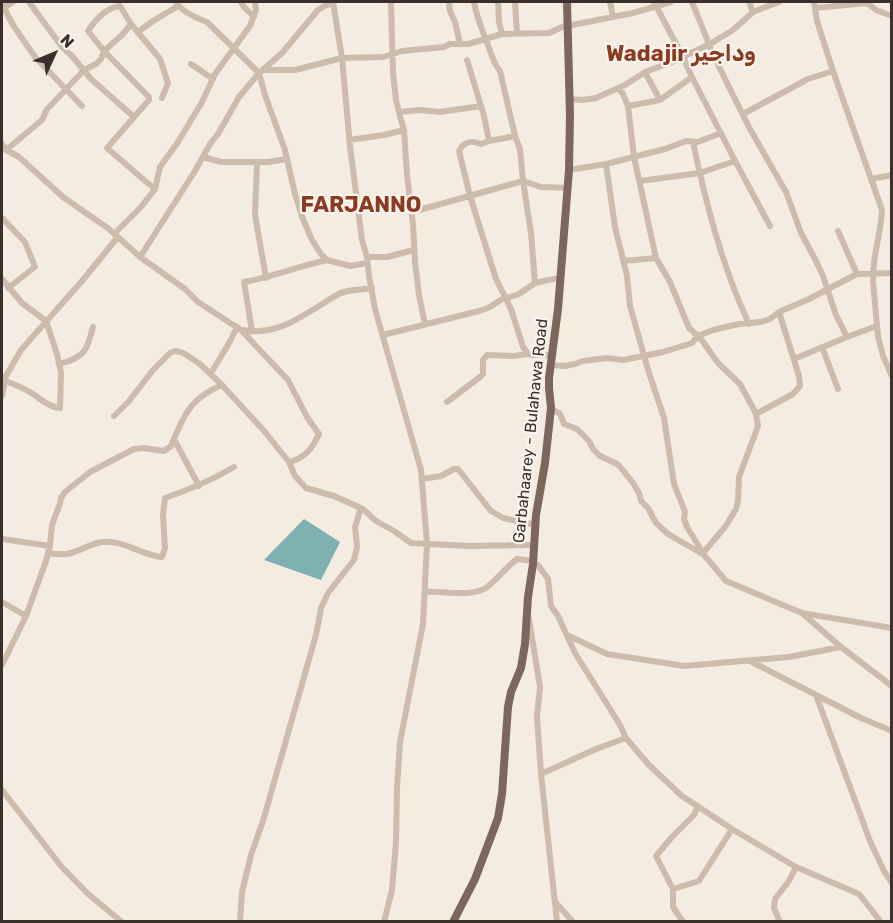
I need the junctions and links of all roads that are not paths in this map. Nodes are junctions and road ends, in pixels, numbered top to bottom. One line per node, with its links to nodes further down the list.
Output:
1 (13, 2): 21 (street)
2 (29, 2): 41 (street)
3 (241, 2): 24 (street)
4 (256, 2): 24 (street)
5 (391, 2): 36 (street)
6 (449, 2): 32 (street)
7 (474, 2): 31 (street)
8 (498, 2): 30 (street)
9 (515, 2): 29 (street)
10 (567, 2): 27 (main road, Garbahaarey - Bulahawa Road)
11 (610, 2): 25 (street)
12 (671, 2): 19 (street)
13 (692, 2): 33 (street)
14 (749, 2): 22 (street)
15 (779, 2): 22 (street)
16 (867, 2): 20 (street); 23 (street)
17 (333, 3): 38 (street); 42 (street)
18 (177, 4): 28 (street); 34 (street)
19 (655, 4): 25 (street); 37 (street)
20 (814, 5): 43 (street)
21 (2, 7): 48 (street)
22 (753, 12): 33 (street)
23 (891, 16)
24 (254, 17): 34 (street)
25 (613, 17): 27 (street)
26 (131, 24): 28 (street); 35 (street); 35 (street)
27 (567, 27): 29 (street); 50 (main road, Garbahaarey - Bulahawa Road)
28 (138, 32): 49 (street)
29 (517, 33): 30 (street)
30 (502, 34): 31 (street)
31 (486, 38): 32 (street); 60 (street)
32 (460, 44): 36 (street)
33 (710, 44): 37 (street); 56 (street)
34 (234, 49): 42 (street); 46 (street)
35 (104, 51): 41 (street); 57 (street)
36 (392, 55): 38 (street); 55 (street)
37 (683, 57): 44 (street); 45 (street)
38 (342, 58): 42 (street); 61 (street)
39 (467, 60): 53 (street)
40 (191, 64): 46 (street)
41 (84, 70): 48 (street); 57 (street)
42 (261, 71): 65 (street); 67 (street)
43 (833, 71): 56 (street); 74 (street)
44 (645, 72): 47 (street); 51 (street)
45 (692, 77): 51 (street); 59 (street)
46 (213, 79): 78 (street)
47 (618, 88): 50 (street); 54 (street)
48 (66, 89): 52 (street); 64 (street)
49 (162, 98)
50 (570, 99): 71 (main road, Garbahaarey - Bulahawa Road)
51 (660, 99): 54 (street)
52 (82, 105)
53 (481, 106): 55 (street); 62 (street)
54 (628, 106): 66 (street)
55 (399, 112): 58 (street)
56 (743, 114): 100 (street)
57 (134, 117): 78 (street)
58 (404, 130): 61 (street); 80 (street)
59 (721, 133): 63 (street); 69 (street)
60 (515, 136): 62 (street); 75 (street)
61 (349, 140): 89 (street)
62 (489, 141): 79 (street)
63 (693, 142): 66 (street); 72 (street)
64 (4, 147): 84 (street)
65 (203, 157): 68 (street); 86 (street)
66 (634, 157): 70 (street); 76 (street)
67 (287, 159): 68 (street); 88 (street)
68 (257, 162): 94 (street)
69 (735, 162): 72 (street); 82 (street)
70 (606, 164): 71 (street); 90 (street)
71 (569, 170): 77 (main road, Garbahaarey - Bulahawa Road)
72 (700, 172): 76 (street); 105 (street)
73 (891, 175): 74 (street)
74 (871, 179): 91 (street)
75 (523, 181): 77 (street); 79 (street); 97 (street)
76 (640, 181): 87 (street)
77 (567, 188): 95 (main road, Garbahaarey - Bulahawa Road)
78 (155, 189): 84 (street)
79 (470, 196): 80 (street); 101 (street)
80 (412, 213): 85 (street)
81 (2, 218): 98 (street)
82 (770, 226)
83 (838, 231): 93 (street)
84 (116, 236): 86 (street); 103 (street)
85 (414, 250): 89 (street); 104 (street)
86 (140, 257): 108 (street)
87 (656, 258): 90 (street); 111 (street)
88 (327, 260): 89 (street); 94 (street)
89 (367, 260): 99 (street)
90 (623, 261): 116 (street)
91 (873, 273): 92 (street); 93 (street); 106 (street)
92 (891, 273)
93 (856, 274): 100 (street)
94 (267, 278): 109 (street)
95 (560, 278): 97 (street); 119 (main road, Garbahaarey - Bulahawa Road)
96 (2, 279): 98 (street)
97 (535, 284): 101 (street)
98 (8, 288): 103 (street)
99 (372, 288): 109 (street); 110 (street)
100 (828, 288): 102 (street); 112 (street)
101 (504, 298): 104 (street); 114 (street)
102 (779, 312): 105 (street); 118 (street)
103 (45, 321): 120 (street); 123 (street)
104 (425, 324): 110 (street)
105 (749, 324): 111 (street)
106 (878, 326): 112 (street); 117 (street)
107 (93, 327): 120 (street)
108 (239, 329): 109 (street); 121 (street); 132 (street)
109 (252, 331)
110 (383, 335): 134 (street)
111 (698, 336): 116 (street); 129 (street)
112 (847, 337): 113 (street)
113 (822, 347): 118 (street); 125 (street)
114 (528, 354): 119 (street); 127 (street)
115 (891, 355): 117 (street)
116 (644, 356): 119 (street); 142 (street)
117 (883, 356): 122 (street)
118 (794, 359): 129 (street)
119 (551, 360): 128 (main road, Garbahaarey - Bulahawa Road)
120 (59, 364): 123 (street)
121 (211, 373): 124 (street); 130 (street)
122 (891, 376)
123 (4, 378): 126 (street)
124 (222, 385): 131 (street); 132 (street)
125 (838, 389)
126 (2, 396)
127 (447, 402)
128 (551, 408): 137 (main road, Garbahaarey - Bulahawa Road); 142 (street)
129 (756, 414): 142 (street)
130 (114, 416)
131 (174, 439): 135 (street); 141 (street)
132 (288, 462): 136 (street)
133 (234, 467): 135 (street)
134 (422, 479): 137 (street); 139 (street)
135 (199, 486): 141 (street)
136 (362, 508): 139 (street); 167 (street)
137 (536, 525): 140 (main road, Garbahaarey - Bulahawa Road)
138 (3, 539): 141 (street)
139 (427, 544): 140 (street); 144 (street)
140 (534, 545): 143 (main road, Garbahaarey - Bulahawa Road)
141 (49, 550): 148 (street)
142 (704, 554): 147 (street)
143 (533, 562): 144 (street); 146 (main road, Garbahaarey - Bulahawa Road); 150 (street)
144 (425, 592): 168 (street)
145 (2, 602): 148 (street)
146 (528, 613): 158 (street); 169 (main road, Garbahaarey - Bulahawa Road)
147 (802, 613): 149 (street); 151 (street)
148 (26, 616): 153 (street)
149 (891, 628)
150 (567, 635): 152 (street); 157 (street)
151 (841, 647): 152 (street); 154 (street)
152 (750, 661): 155 (street)
153 (2, 665)
154 (891, 686)
155 (816, 695): 156 (street); 163 (street)
156 (891, 731)
157 (626, 738): 158 (street); 160 (street)
158 (541, 774): 165 (street)
159 (2, 790): 166 (street)
160 (697, 807): 161 (street); 164 (street)
161 (732, 829): 162 (street); 164 (street)
162 (796, 867): 173 (street); 174 (street)
163 (891, 883)
164 (673, 889): 172 (street)
165 (555, 904): 170 (street); 171 (street)
166 (122, 921)
167 (240, 921)
168 (384, 921)
169 (453, 921)
170 (557, 921)
171 (573, 921)
172 (683, 921)
173 (780, 921)
174 (881, 921)

